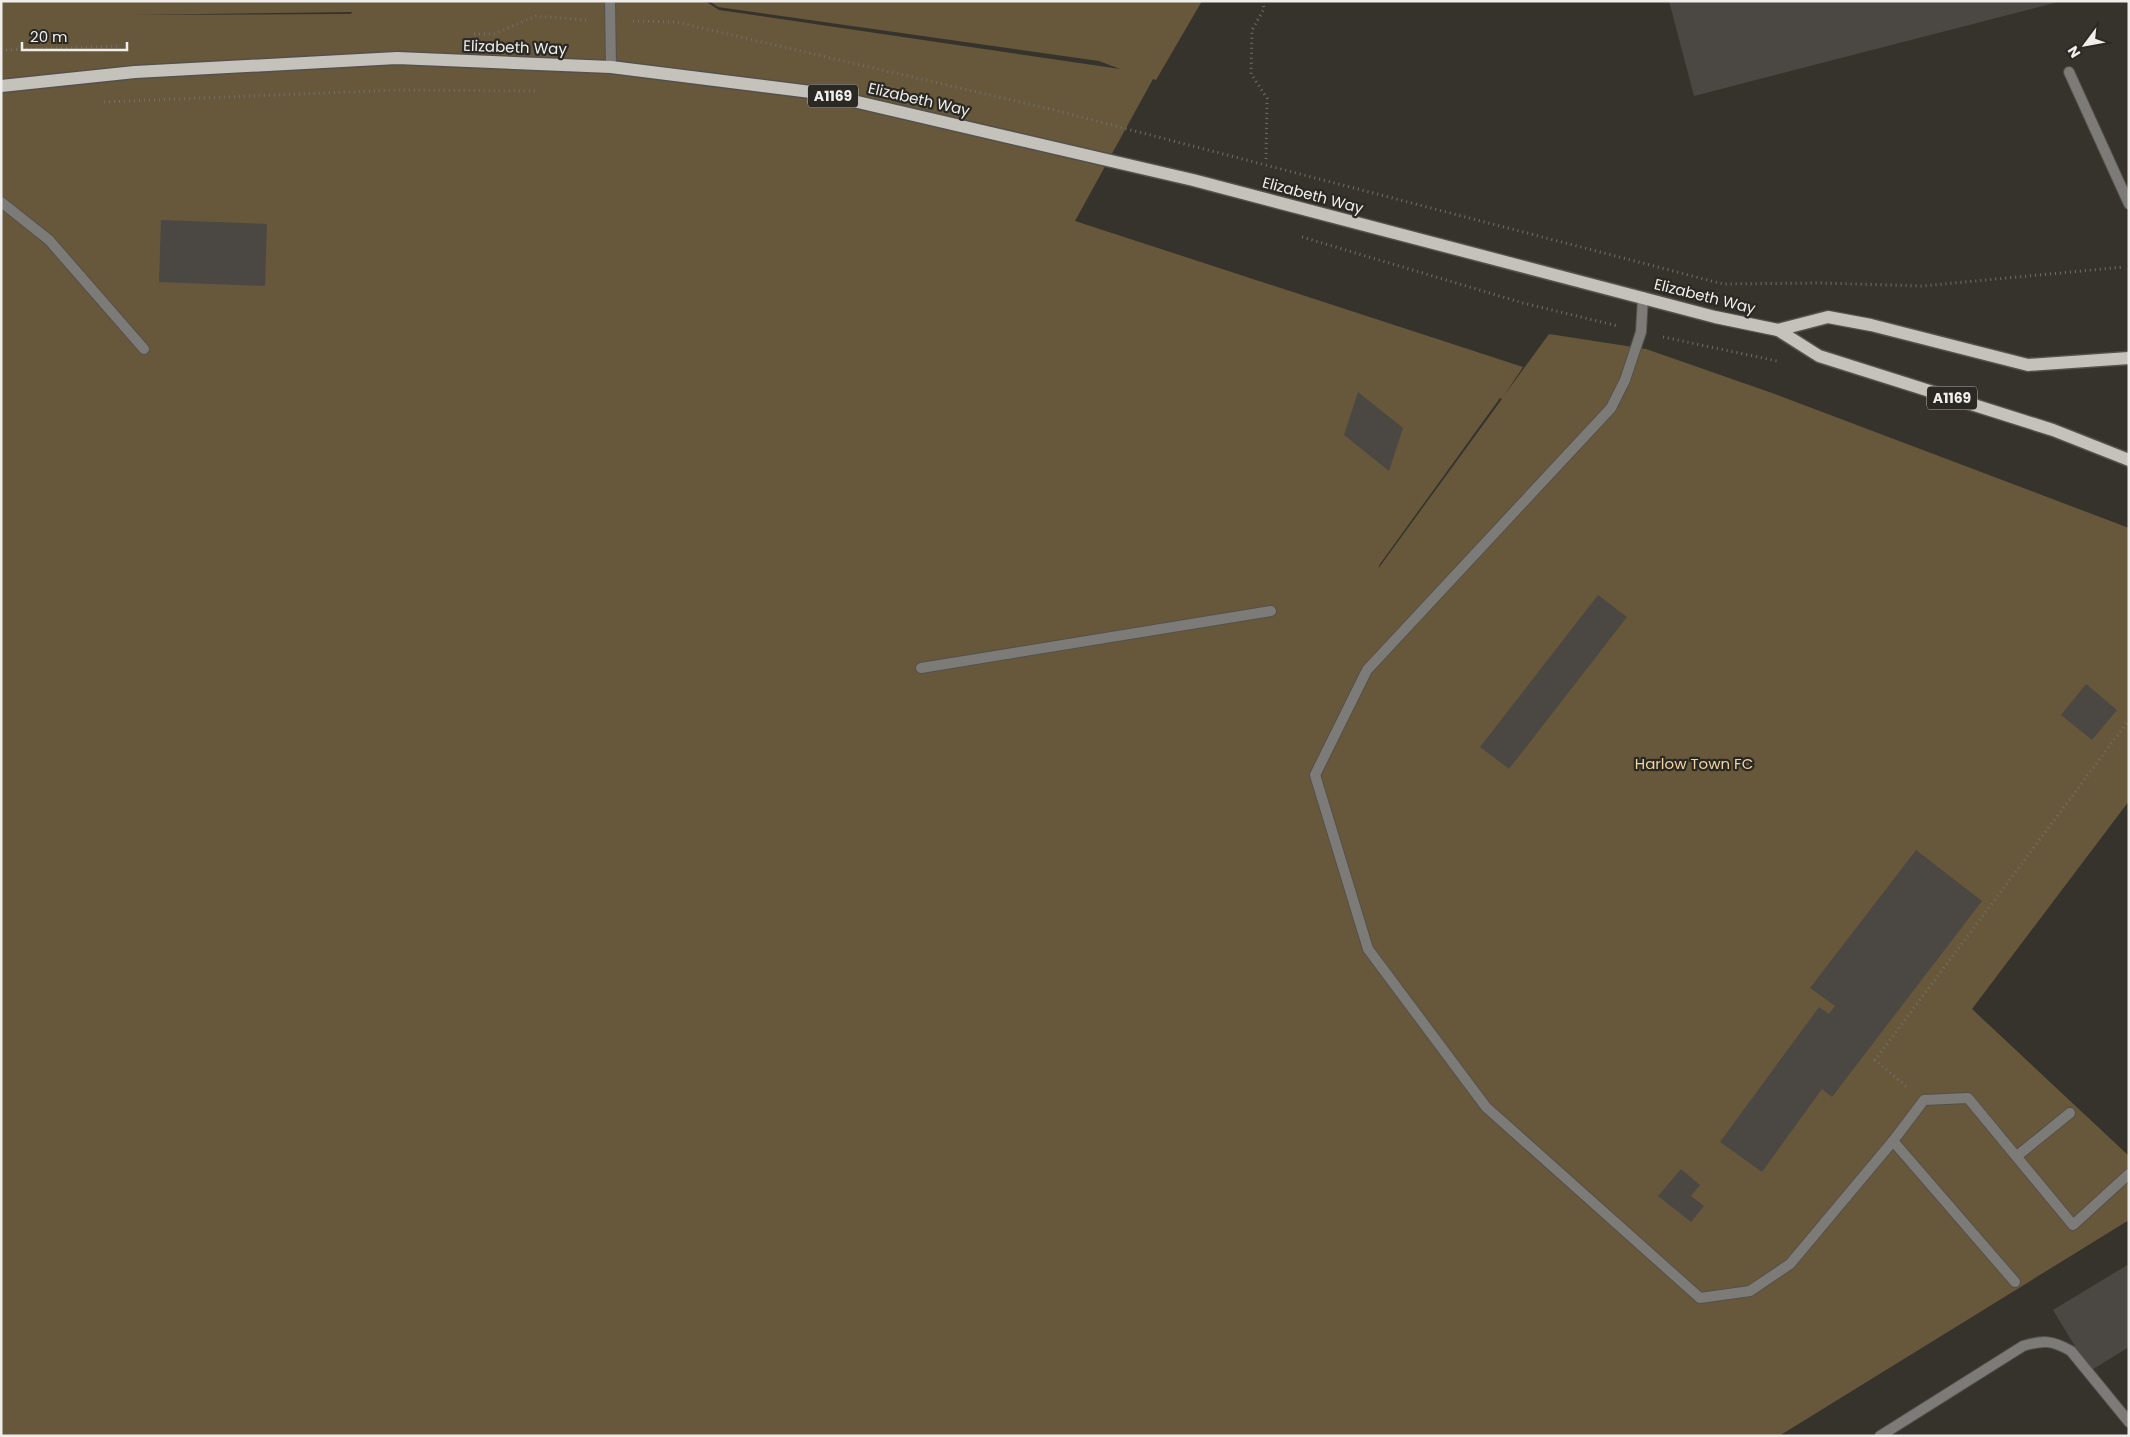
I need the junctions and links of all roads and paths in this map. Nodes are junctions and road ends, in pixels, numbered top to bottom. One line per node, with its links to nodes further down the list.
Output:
1 (610, 1): 3 (street)
2 (1263, 1): 8 (path)
3 (611, 67): 5 (main road, Elizabeth Way / A1169); 12 (main road, Elizabeth Way / A1169)
4 (2069, 72): 10 (street)
5 (1, 86)
6 (543, 91): 7 (path)
7 (94, 103)
8 (1266, 163)
9 (1, 202): 15 (street)
10 (2129, 204)
11 (1296, 235): 13 (path)
12 (1643, 297): 14 (main road, Elizabeth Way / A1169); 23 (street)
13 (1584, 318)
14 (1778, 330): 16 (main road, Elizabeth Way / A1169); 17 (main road, Elizabeth Way / A1169)
15 (144, 349)
16 (2129, 358)
17 (2129, 460)
18 (1271, 611): 19 (street)
19 (921, 668)
20 (2129, 720): 21 (path)
21 (1924, 1100): 23 (street); 24 (street)
22 (2070, 1113): 24 (street)
23 (1893, 1142): 26 (street)
24 (2017, 1156): 25 (street)
25 (2129, 1174)
26 (2015, 1282)
27 (2129, 1422): 28 (street)
28 (1880, 1436)

